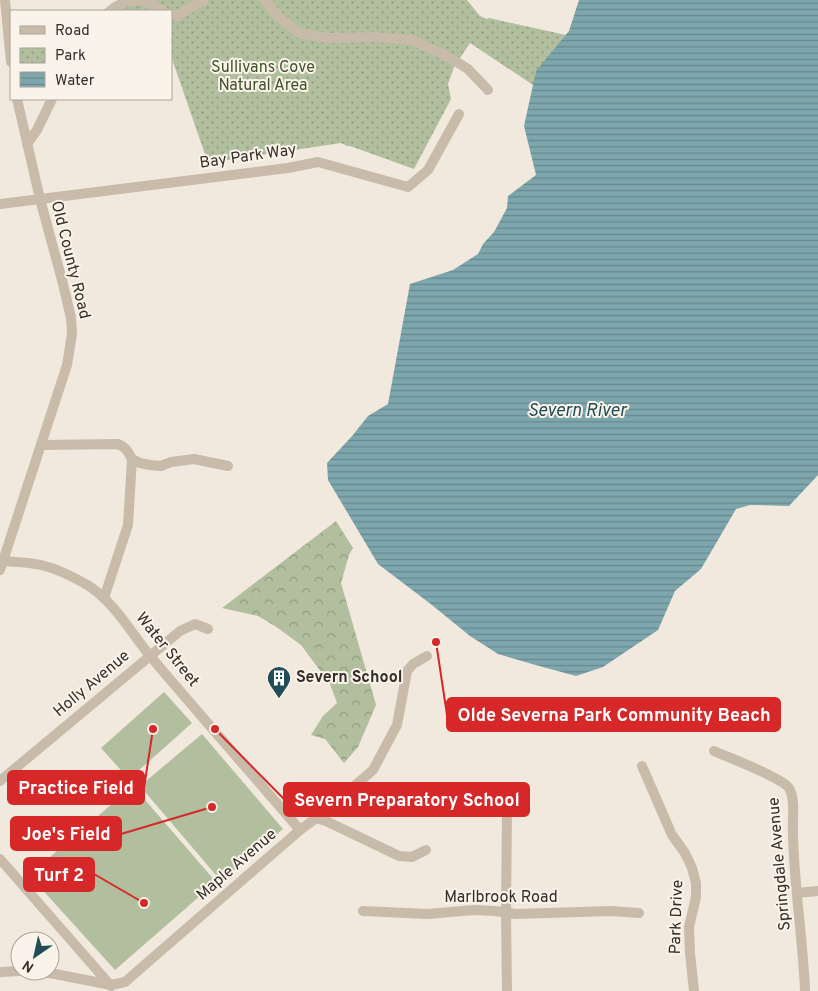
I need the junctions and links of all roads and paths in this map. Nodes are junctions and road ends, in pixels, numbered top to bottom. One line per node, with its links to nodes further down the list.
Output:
1 (5, 0): 8 (street)
2 (142, 0): 5 (street); 6 (street)
3 (204, 0): 7 (street)
4 (265, 0): 9 (street)
5 (111, 10)
6 (161, 10)
7 (172, 14)
8 (10, 52)
9 (488, 90)
10 (17, 100): 13 (street, Old County Road)
11 (52, 100): 13 (street)
12 (459, 114): 14 (street, Bay Park Way)
13 (27, 144): 14 (street, Old County Road)
14 (40, 199): 15 (street, Bay Park Way); 16 (street, Old County Road)
15 (0, 204)
16 (41, 445): 17 (street); 19 (street, Old County Road)
17 (132, 459): 18 (street); 20 (street)
18 (228, 466)
19 (1, 565): 20 (street, Water Street)
20 (104, 598): 22 (street, Water Street)
21 (208, 629): 22 (street, Holly Avenue)
22 (150, 656): 26 (street, Holly Avenue); 29 (street, Water Street)
23 (427, 656): 28 (street, Maple Avenue)
24 (714, 751): 33 (street, Springdale Avenue)
25 (642, 766): 40 (street, Park Drive)
26 (0, 781)
27 (507, 812): 35 (street)
28 (316, 818): 29 (street, Maple Avenue); 30 (street)
29 (300, 830): 38 (street, Maple Avenue)
30 (426, 850)
31 (0, 859): 38 (street)
32 (818, 890): 33 (street)
33 (797, 893): 41 (street, Springdale Avenue)
34 (363, 911): 35 (street, Marlbrook Road)
35 (506, 913): 36 (street, Marlbrook Road); 39 (street)
36 (639, 913)
37 (60, 975): 38 (street)
38 (113, 988)
39 (507, 991)
40 (694, 991)
41 (805, 991)

